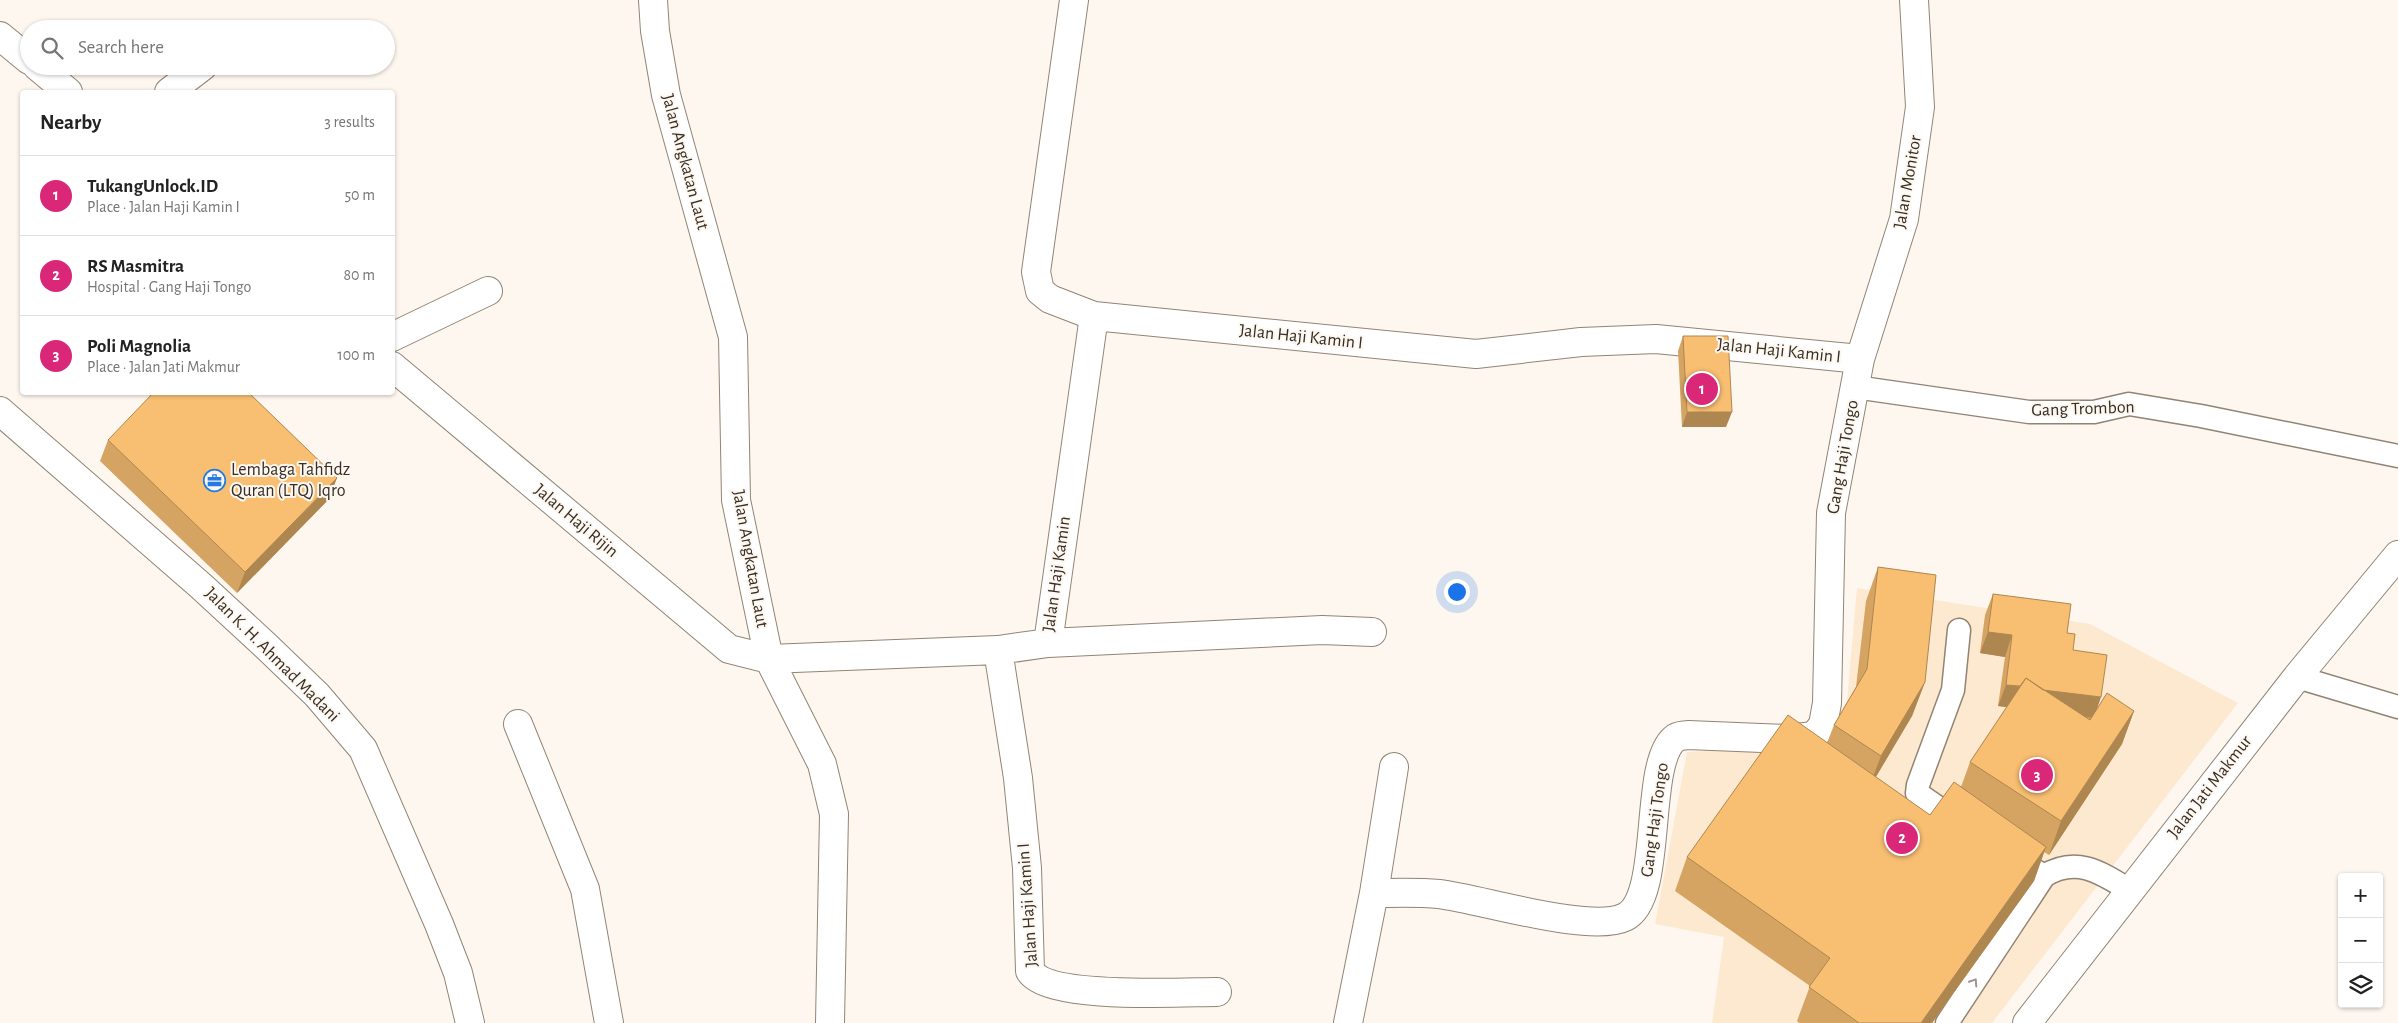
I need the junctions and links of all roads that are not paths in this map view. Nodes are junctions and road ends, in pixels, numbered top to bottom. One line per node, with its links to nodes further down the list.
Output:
1 (652, 0): 23 (street, Jalan Angkatan Laut)
2 (1074, 0): 11 (street, Jalan Haji Kamin I)
3 (1914, 0): 13 (street, Jalan Monitor)
4 (0, 36): 5 (street)
5 (20, 53)
6 (48, 75): 8 (street)
7 (191, 75): 9 (street)
8 (66, 90)
9 (172, 90)
10 (488, 291): 12 (street)
11 (1094, 316): 13 (street, Jalan Haji Kamin I); 21 (street, Jalan Haji Kamin)
12 (395, 336)
13 (1860, 359): 15 (street, Gang Haji Tongo)
14 (395, 369): 23 (street, Jalan Haji Rijin)
15 (1855, 387): 17 (lane, Gang Trombon); 30 (street, Gang Haji Tongo)
16 (0, 411): 32 (street, Jalan K. H. Ahmad Madani)
17 (2398, 456)
18 (2398, 556): 24 (street, Jalan Jati Makmur)
19 (1960, 630): 28 (lane)
20 (1372, 632): 21 (street)
21 (1048, 644): 22 (street, Jalan Haji Kamin)
22 (998, 650): 23 (street, Jalan Haji Kamin); 31 (street, Jalan Haji Kamin I)
23 (769, 659): 34 (street, Jalan Angkatan Laut)
24 (2297, 677): 25 (lane); 29 (street, Jalan Jati Makmur)
25 (2398, 707)
26 (518, 724): 33 (street)
27 (1394, 767): 30 (street)
28 (2044, 876): 29 (lane); 36 (lane, one-way to 28)
29 (2129, 890): 37 (street, Jalan Jati Makmur)
30 (1374, 893): 35 (street)
31 (1217, 992)
32 (470, 1023)
33 (609, 1023)
34 (830, 1023)
35 (1348, 1023)
36 (1947, 1023)
37 (2027, 1023)

